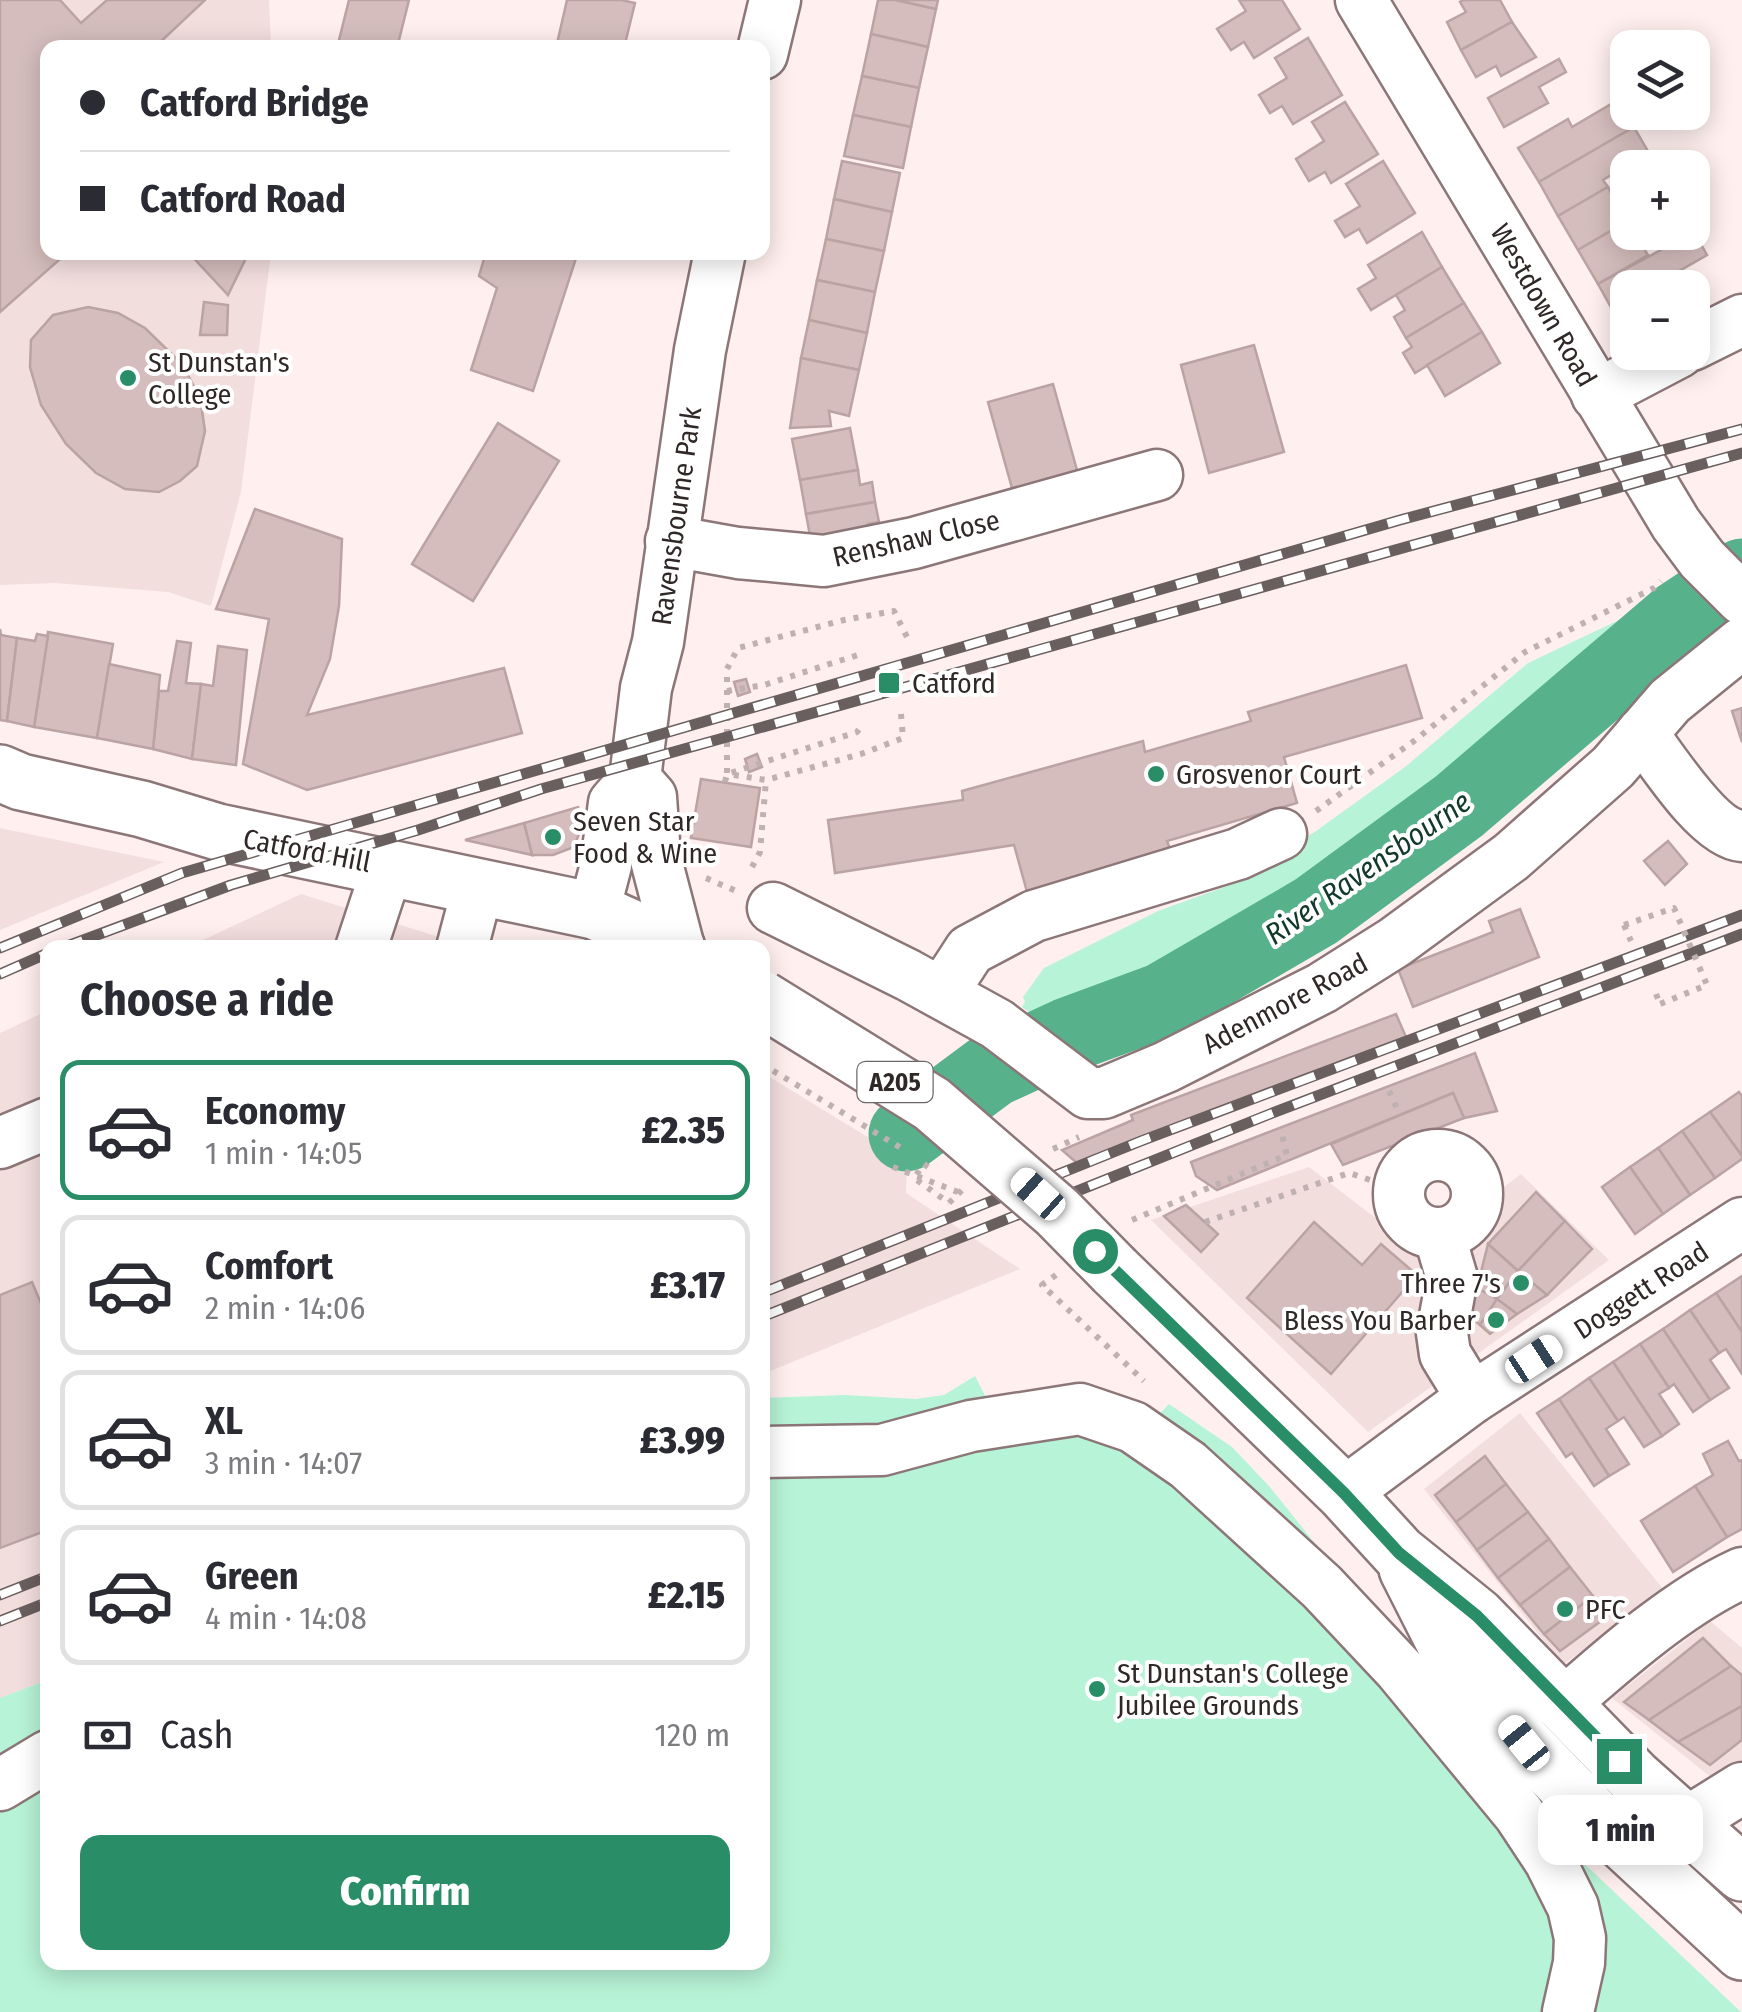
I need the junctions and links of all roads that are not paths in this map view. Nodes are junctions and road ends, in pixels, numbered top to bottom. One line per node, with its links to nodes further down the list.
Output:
1 (774, 0): 3 (street)
2 (1360, 0): 8 (street, Westdown Road)
3 (765, 40)
4 (713, 260): 10 (street, Ravensbourne Park)
5 (1742, 320): 6 (street)
6 (1710, 337)
7 (1645, 370): 8 (street)
8 (1597, 395): 11 (street, Westdown Road)
9 (1157, 475): 10 (street, Renshaw Close)
10 (672, 541): 15 (street, Ravensbourne Park)
11 (1742, 600)
12 (1742, 643): 13 (street, Adenmore Road)
13 (1642, 733): 17 (street); 26 (street, Adenmore Road)
14 (11, 777): 18 (highway, Catford Hill)
15 (635, 779): 19 (street, Ravensbourne Park); 21 (street, Ravensbourne Park)
16 (1282, 834): 26 (street)
17 (1742, 836)
18 (388, 866): 20 (highway, Catford Hill); 22 (street)
19 (728, 886): 25 (street, Ravensbourne Park); 26 (street, Adenmore Road)
20 (478, 887): 21 (highway, Catford Hill); 23 (street)
21 (594, 911): 24 (highway, Catford Hill)
22 (365, 940)
23 (464, 940)
24 (660, 940)
25 (684, 940)
26 (942, 993)
27 (770, 1005): 32 (highway, A205, bridge)
28 (1742, 1223): 30 (street, Doggett Road)
29 (1439, 1234): 29 (street); 30 (street)
30 (1472, 1398): 32 (street, Doggett Road)
31 (770, 1452): 43 (street)
32 (1344, 1493): 33 (highway, A205)
33 (1399, 1553): 35 (highway, A205); 40 (highway, A205)
34 (1742, 1573): 35 (street)
35 (1563, 1704): 39 (highway, A205)
36 (40, 1761): 37 (street)
37 (0, 1786)
38 (1742, 1788): 39 (street)
39 (1685, 1824): 40 (street); 41 (highway, A205)
40 (1638, 1853): 42 (highway, A205)
41 (1742, 1872)
42 (1742, 1952)
43 (1568, 2012)

